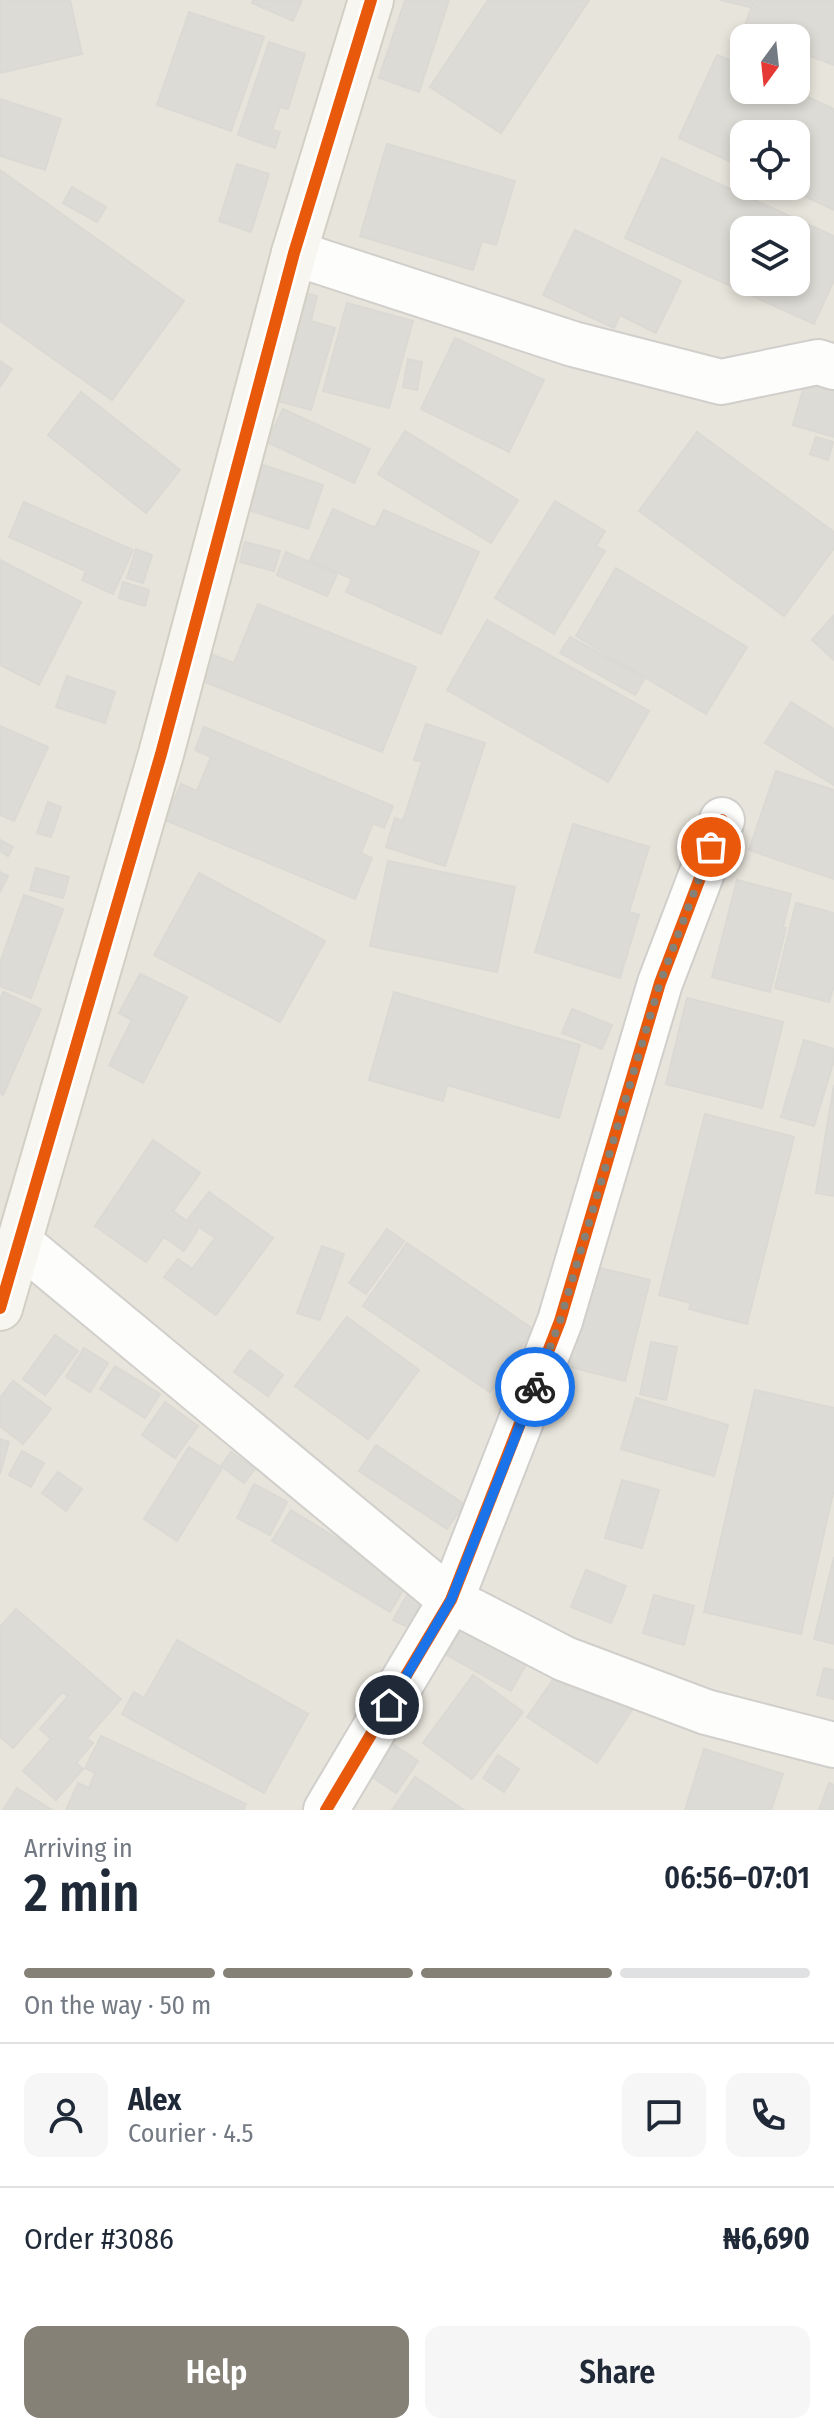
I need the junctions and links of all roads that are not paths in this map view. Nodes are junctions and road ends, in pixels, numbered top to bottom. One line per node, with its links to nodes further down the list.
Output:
1 (371, 0): 2 (street)
2 (294, 253): 3 (street); 5 (street)
3 (834, 367)
4 (722, 820): 7 (street)
5 (19, 1242): 6 (street); 7 (street)
6 (0, 1308)
7 (451, 1600): 8 (street); 9 (street)
8 (834, 1745)
9 (326, 1810)

